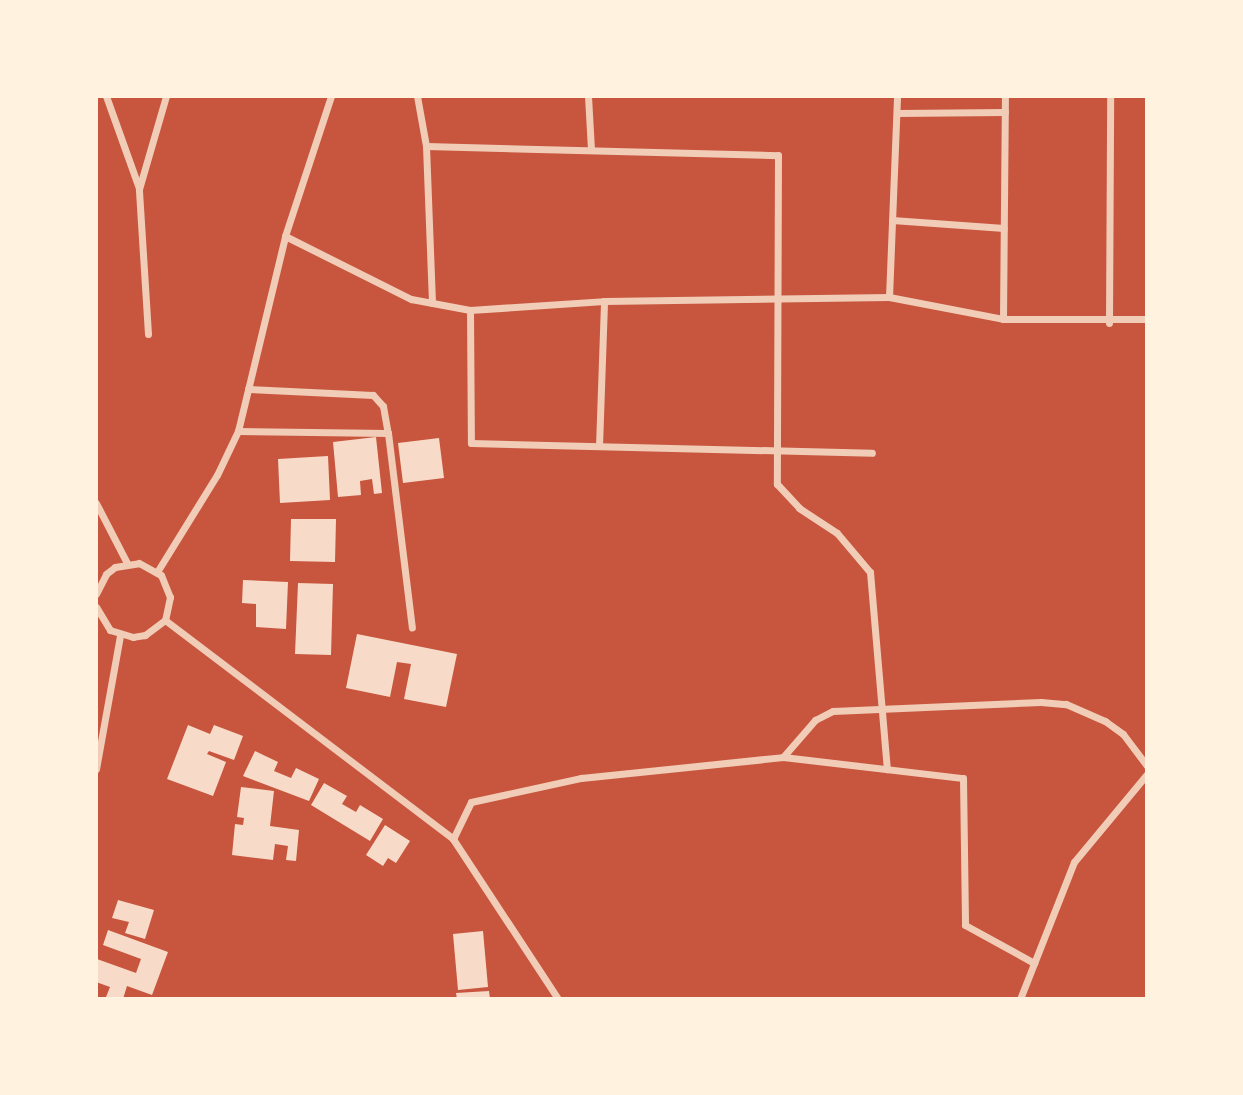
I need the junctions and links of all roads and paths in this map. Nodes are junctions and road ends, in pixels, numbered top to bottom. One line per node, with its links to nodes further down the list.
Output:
1 (106, 96): 13 (street)
2 (166, 96): 13 (street)
3 (331, 96): 16 (street)
4 (417, 96): 11 (street)
5 (588, 96): 12 (street)
6 (897, 96): 10 (street)
7 (1005, 96): 9 (street)
8 (1110, 96): 24 (street)
9 (1005, 112): 10 (street); 15 (street)
10 (897, 114): 14 (street)
11 (426, 146): 12 (street); 20 (street)
12 (591, 150): 18 (street)
13 (139, 189): 25 (street)
14 (892, 220): 15 (street); 17 (street)
15 (1004, 228): 22 (street)
16 (285, 236): 20 (street); 26 (street)
17 (889, 297): 18 (street); 22 (street)
18 (781, 298): 19 (street); 30 (street)
19 (604, 301): 21 (street); 29 (street)
20 (432, 303): 21 (street)
21 (470, 310): 29 (street)
22 (1003, 319): 24 (street)
23 (1147, 319): 24 (street)
24 (1109, 323)
25 (148, 334)
26 (248, 389): 27 (street); 28 (street)
27 (238, 431): 28 (street); 34 (street)
28 (388, 433): 38 (street)
29 (599, 446): 30 (street)
30 (774, 452): 31 (street); 40 (street)
31 (872, 453)
32 (96, 503): 33 (street)
33 (127, 563): 34 (street); 35 (street)
34 (157, 572): 37 (street)
35 (96, 594)
36 (96, 608): 39 (street)
37 (165, 620): 39 (street); 46 (street)
38 (412, 628)
39 (120, 636): 43 (street)
40 (883, 709): 41 (street); 42 (street); 44 (street)
41 (783, 757): 44 (street); 46 (street)
42 (1147, 766)
43 (96, 769)
44 (887, 769): 47 (street)
45 (1147, 774): 47 (street)
46 (453, 839): 48 (street)
47 (1034, 963): 49 (street)
48 (558, 999)
49 (1020, 999)

